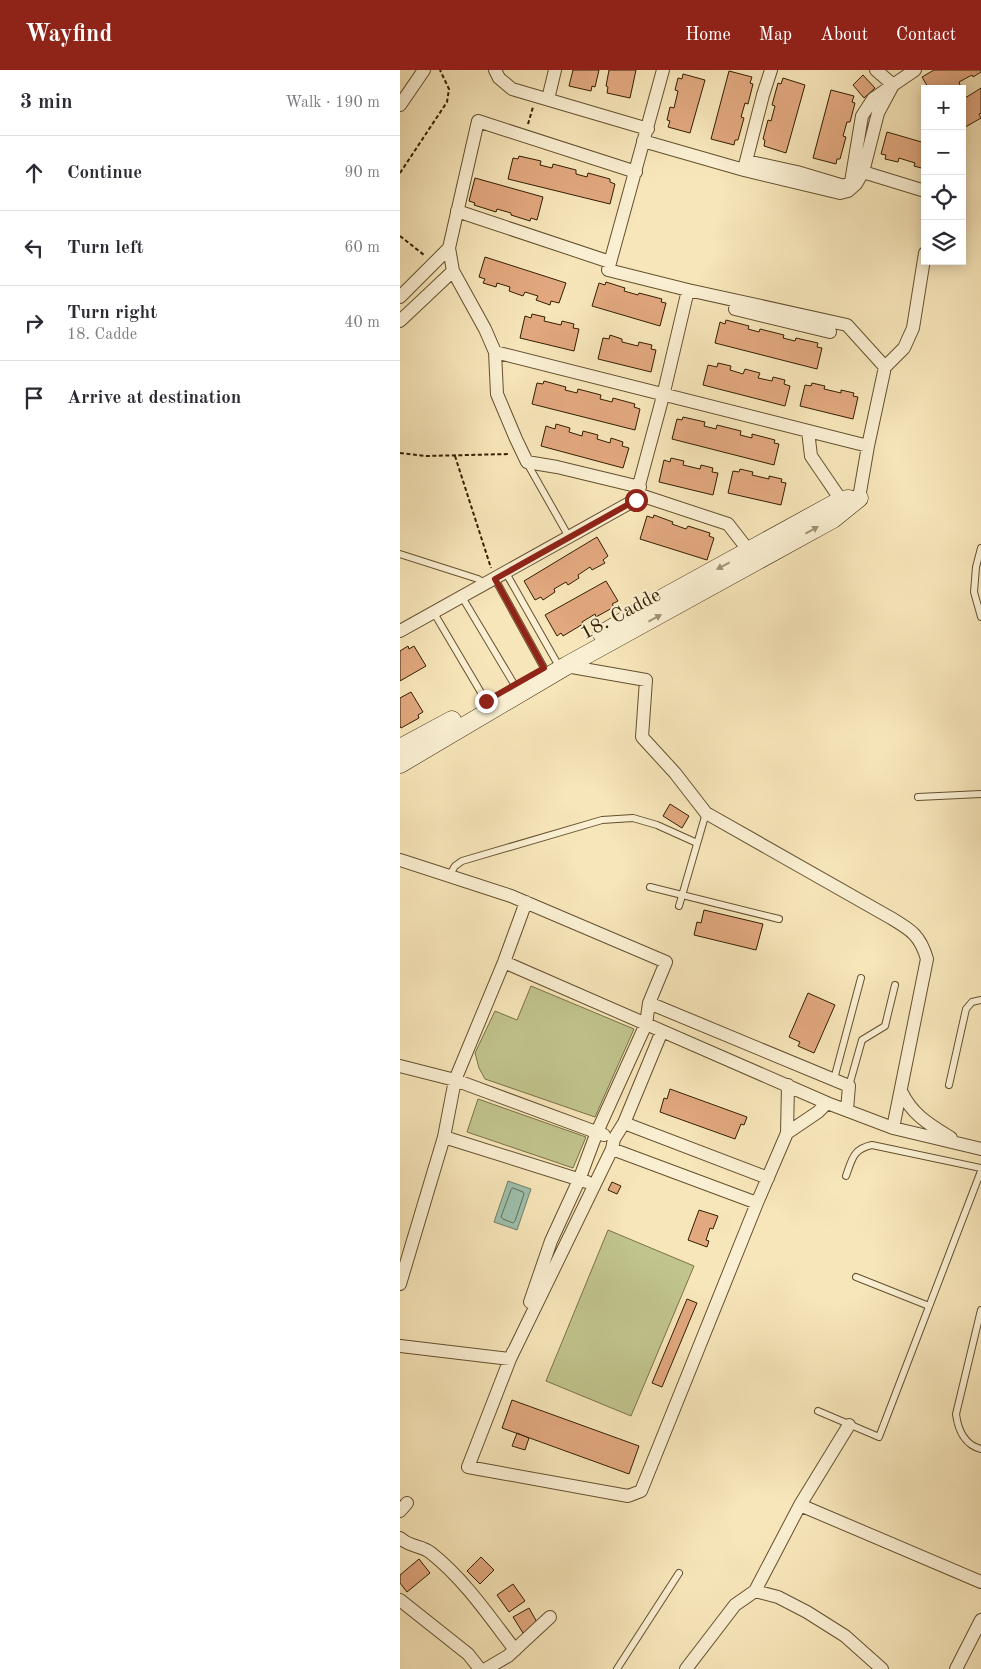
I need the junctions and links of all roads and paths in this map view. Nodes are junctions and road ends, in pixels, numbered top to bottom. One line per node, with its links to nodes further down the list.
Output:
1 (424, 70): 11 (street)
2 (440, 70): 18 (path)
3 (495, 70): 10 (street)
4 (555, 70): 10 (street)
5 (663, 70): 12 (street)
6 (771, 70): 15 (street)
7 (876, 70): 9 (street)
8 (915, 70): 9 (street)
9 (892, 85): 15 (street); 17 (street)
10 (542, 97): 12 (street); 13 (path)
11 (400, 105)
12 (648, 128): 14 (street)
13 (525, 136): 16 (street); 20 (street)
14 (643, 141): 15 (street); 16 (street)
15 (745, 166): 17 (street)
16 (636, 172): 23 (street)
17 (863, 172): 19 (street)
18 (400, 173)
19 (921, 190)
20 (457, 211): 22 (street); 23 (street)
21 (400, 236): 24 (path)
22 (449, 248): 24 (street); 26 (street)
23 (610, 262): 27 (street)
24 (433, 263): 28 (street)
25 (923, 265): 32 (street)
26 (453, 271): 29 (street); 31 (street)
27 (687, 294): 30 (street); 32 (street); 33 (street)
28 (400, 296)
29 (400, 321)
30 (830, 332)
31 (495, 352): 33 (street); 38 (street)
32 (885, 367): 35 (street)
33 (663, 396): 34 (street); 39 (street)
34 (808, 431): 35 (street); 41 (street)
35 (868, 446): 40 (street)
36 (400, 453): 37 (path)
37 (455, 456): 38 (path); 46 (path)
38 (525, 457): 39 (street); 42 (lane)
39 (639, 491): 42 (street); 44 (street)
40 (859, 498): 41 (street, 18. Cadde); 51 (street, 18. Cadde, one-way to 40)
41 (840, 500): 44 (street, 18. Cadde)
42 (569, 537): 46 (street)
43 (981, 548): 49 (lane)
44 (749, 552): 51 (street, 18. Cadde, one-way to 51)
45 (400, 554): 46 (lane)
46 (495, 579): 47 (street); 51 (lane); 51 (lane)
47 (462, 597): 48 (street); 52 (lane)
48 (434, 612): 50 (street); 53 (lane)
49 (981, 617)
50 (400, 631)
51 (555, 665): 52 (street, 18. Cadde); 55 (street, 18. Cadde); 58 (street)
52 (514, 684): 53 (street, 18. Cadde)
53 (486, 701): 54 (street, 18. Cadde)
54 (400, 748)
55 (400, 764)
56 (981, 794): 57 (lane)
57 (918, 797)
58 (706, 813): 59 (lane); 82 (street)
59 (697, 843): 61 (lane); 63 (lane)
60 (400, 860): 61 (street)
61 (449, 876): 64 (street)
62 (650, 887): 63 (lane)
63 (682, 895): 65 (lane); 66 (lane)
64 (526, 902): 67 (street); 71 (street)
65 (679, 906)
66 (779, 919)
67 (504, 962): 72 (street); 78 (street)
68 (861, 978): 77 (lane)
69 (895, 984): 81 (lane)
70 (981, 1000): 80 (lane)
71 (649, 1003): 72 (street); 73 (street)
72 (646, 1024): 74 (street); 87 (street)
73 (703, 1024): 75 (street); 77 (street)
74 (662, 1030): 75 (street); 85 (street)
75 (696, 1046): 79 (street)
76 (400, 1066): 78 (street)
77 (834, 1079): 81 (street)
78 (454, 1080): 87 (street); 89 (street)
79 (788, 1085): 83 (street); 88 (street)
80 (949, 1085)
81 (849, 1086): 84 (street)
82 (901, 1091): 86 (street); 91 (street)
83 (827, 1103): 84 (street); 88 (street)
84 (847, 1110): 86 (street)
85 (624, 1123): 90 (street); 95 (street)
86 (893, 1128): 91 (street)
87 (597, 1132): 90 (street); 96 (street)
88 (787, 1133): 95 (street)
89 (444, 1137): 96 (street); 100 (street)
90 (613, 1144): 97 (street); 98 (street)
91 (962, 1145): 92 (street)
92 (981, 1149)
93 (981, 1169): 94 (lane); 101 (lane)
94 (846, 1176)
95 (768, 1178): 98 (street)
96 (579, 1180): 97 (street); 104 (street)
97 (594, 1184): 104 (street)
98 (757, 1203): 104 (street)
99 (856, 1277): 101 (lane)
100 (400, 1284)
101 (929, 1306): 106 (lane)
102 (981, 1310): 107 (lane)
103 (400, 1346): 104 (street)
104 (510, 1359)
105 (818, 1411): 106 (lane)
106 (849, 1424): 108 (street)
107 (981, 1450)
108 (800, 1505): 111 (street); 112 (street)
109 (400, 1538): 116 (street)
110 (679, 1573): 119 (lane)
111 (981, 1582)
112 (755, 1591): 120 (street); 121 (street)
113 (400, 1600): 117 (street)
114 (550, 1617): 116 (street)
115 (981, 1620): 122 (street)
116 (515, 1650): 118 (street)
117 (480, 1669)
118 (486, 1669)
119 (617, 1669)
120 (686, 1669)
121 (881, 1669)
122 (956, 1669)

